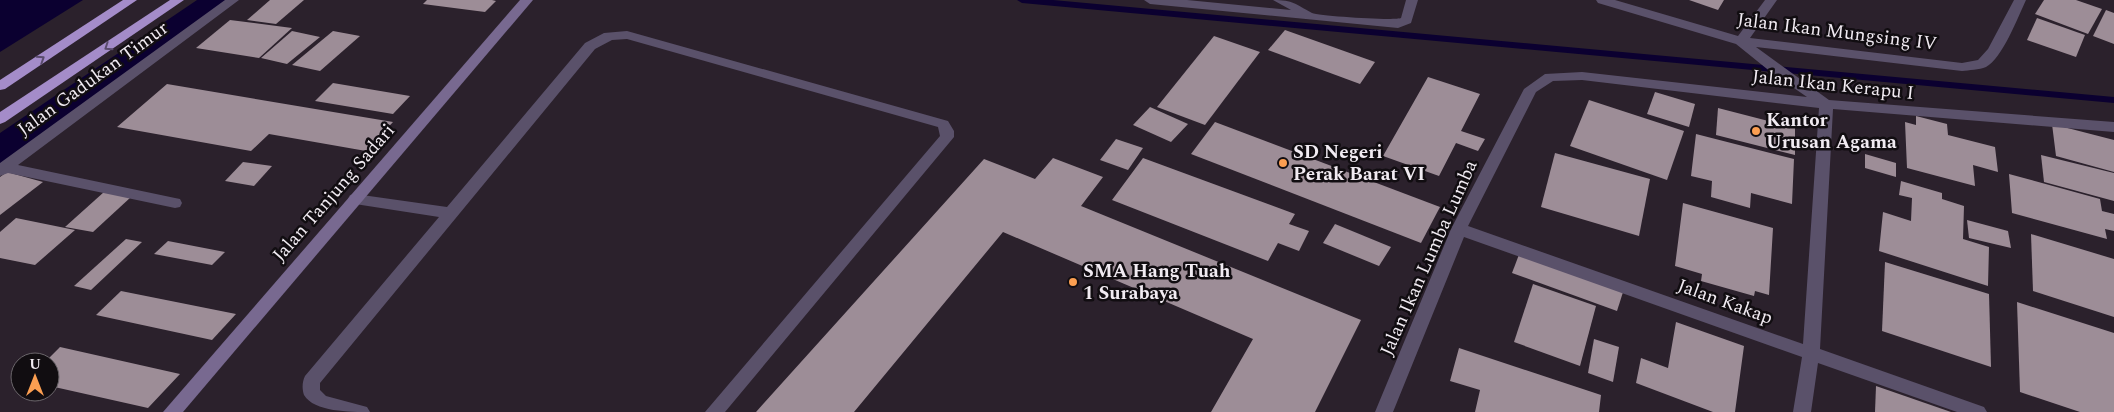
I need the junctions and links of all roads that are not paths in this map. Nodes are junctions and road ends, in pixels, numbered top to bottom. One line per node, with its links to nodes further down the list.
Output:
1 (131, 0): 14 (highway, one-way to 1)
2 (178, 0): 16 (highway, one-way to 16)
3 (233, 0): 18 (street, Jalan Gadukan Timur)
4 (527, 0): 19 (street, Jalan Tanjung Sadari)
5 (1150, 0): 11 (street)
6 (1279, 0): 11 (street)
7 (1412, 0): 11 (street)
8 (1602, 0): 12 (street, Jalan Ikan Mungsing IV)
9 (1771, 0): 12 (street)
10 (2020, 0): 12 (street, Jalan Ikan Mungsing IV)
11 (1316, 17)
12 (1743, 43): 15 (street)
13 (1550, 77): 15 (street, Jalan Ikan Kerapu I); 22 (street, Jalan Ikan Lumba Lumba)
14 (0, 86)
15 (1824, 103): 17 (street, Jalan Ikan Kerapu I); 23 (street)
16 (0, 119)
17 (2114, 127)
18 (3, 169): 20 (street)
19 (355, 199): 21 (street); 24 (street, Jalan Tanjung Sadari)
20 (175, 203)
21 (451, 213): 25 (street); 26 (street)
22 (1459, 229): 23 (street, Jalan Kakap); 27 (street, Jalan Ikan Lumba Lumba)
23 (1811, 354): 28 (street); 29 (street, Jalan Kakap)
24 (172, 412)
25 (361, 412)
26 (714, 412)
27 (1384, 412)
28 (1802, 412)
29 (1978, 412)

